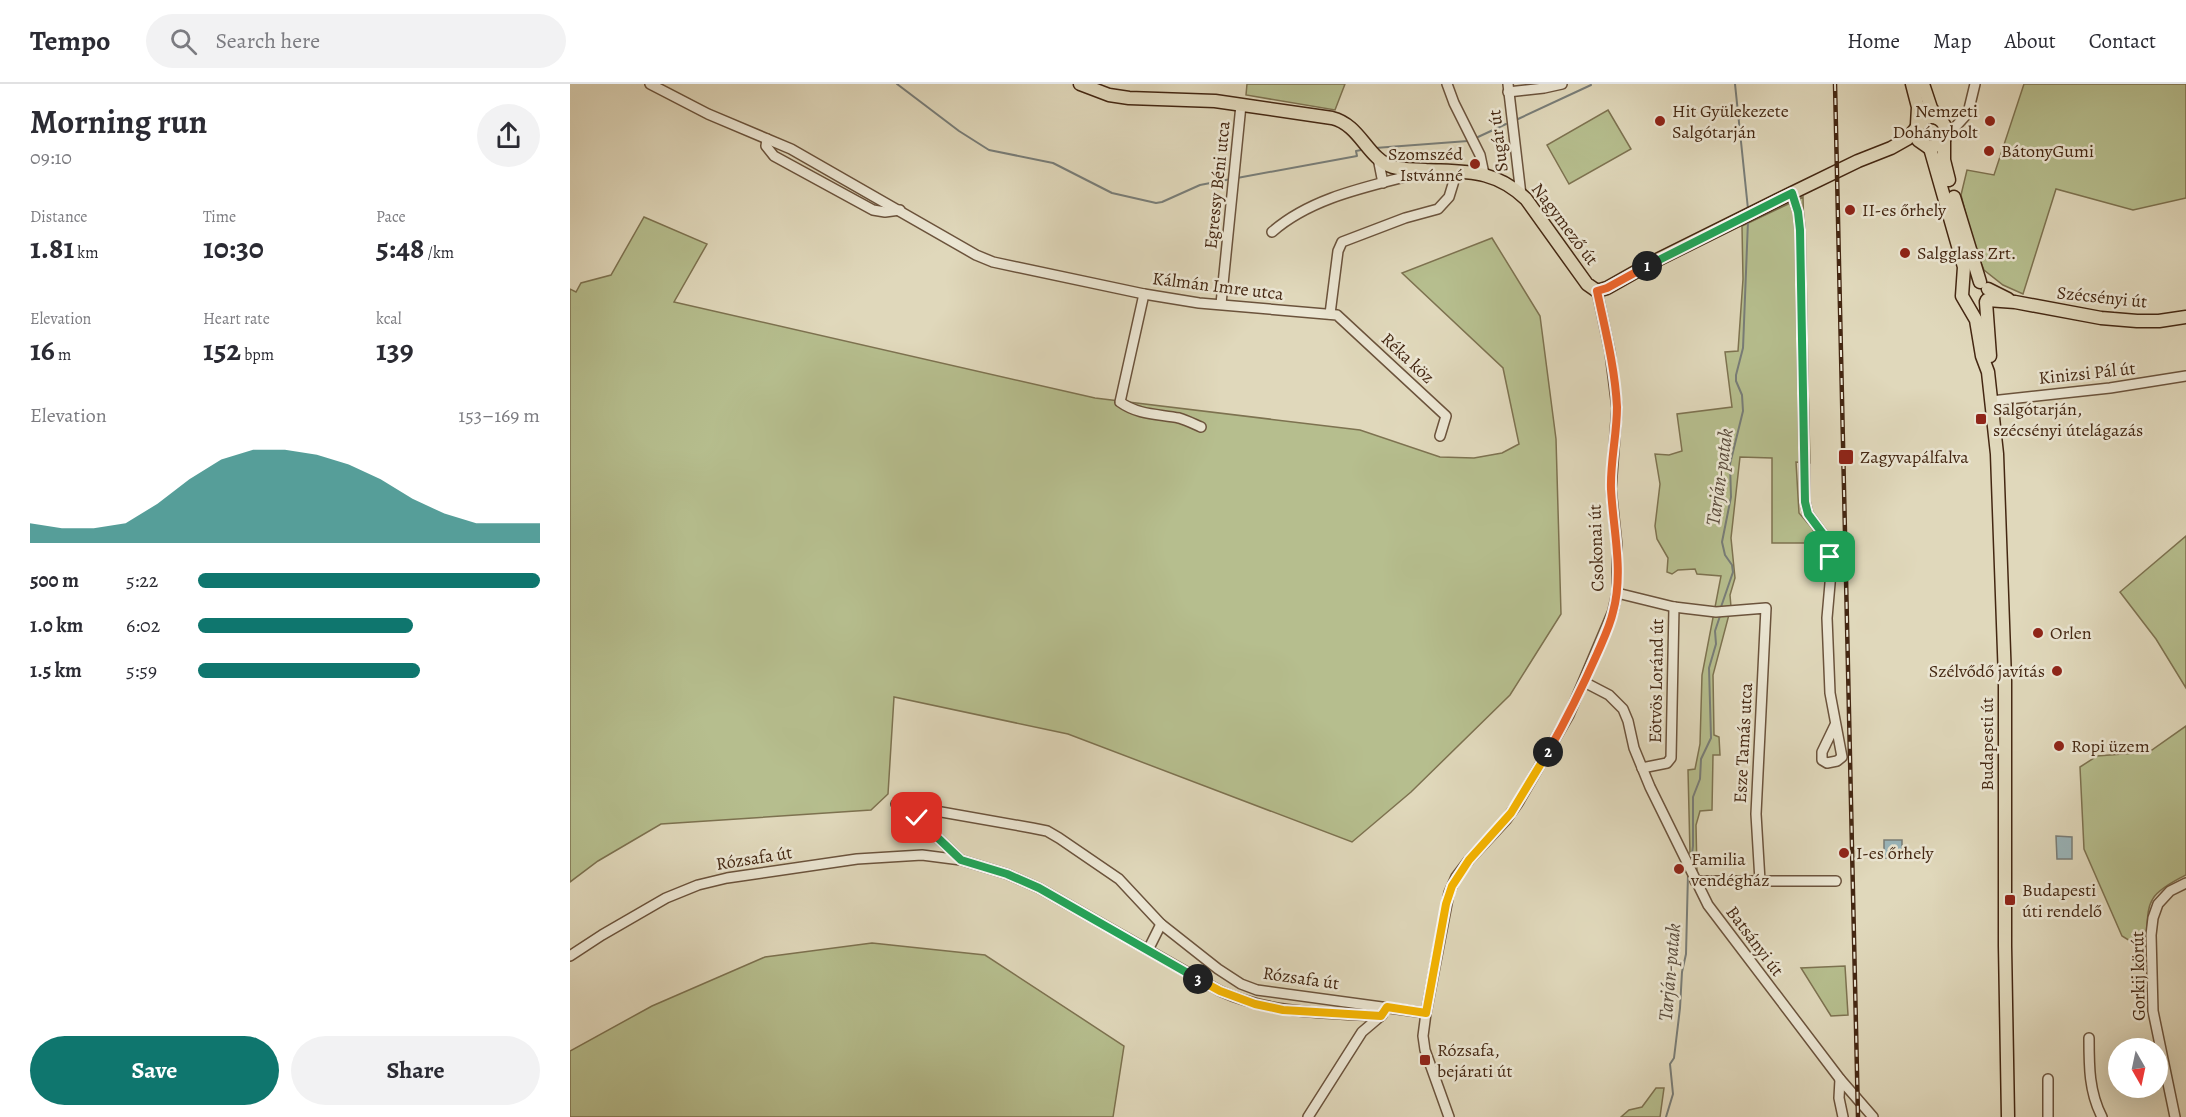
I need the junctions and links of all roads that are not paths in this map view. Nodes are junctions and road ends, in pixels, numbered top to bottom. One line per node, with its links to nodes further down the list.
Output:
1 (650, 84): 14 (street, Kálmán Imre utca)
2 (1080, 84): 9 (main road, Nagymező út)
3 (1448, 84): 20 (street)
4 (1562, 84): 8 (street)
5 (1912, 84): 12 (main road)
6 (1923, 84): 11 (main road)
7 (1975, 84): 10 (street)
8 (1508, 88): 23 (street, Sugár út)
9 (1241, 105): 17 (main road, Nagymező út); 30 (street, Egressy Béni utca)
10 (1963, 118): 11 (street); 13 (street)
11 (1940, 120): 12 (main road); 13 (main road)
12 (1917, 127): 15 (main road); 16 (main road)
13 (1945, 138): 15 (main road); 28 (main road, Budapesti út)
14 (766, 139): 24 (street, Kálmán Imre utca); 24 (street, Kálmán Imre utca)
15 (1925, 146): 16 (main road); 26 (main road)
16 (1891, 148): 22 (main road)
17 (1378, 158): 18 (main road, Nagymező út); 21 (street, Nagymező út)
18 (1432, 170): 19 (main road, Nagymező út); 21 (street, Nagymező út)
19 (1457, 171): 20 (main road, Nagymező út); 32 (street)
20 (1484, 174): 23 (main road, Nagymező út)
21 (1383, 183): 25 (street, Nagymező út)
22 (1792, 193): 27 (main road); 42 (street)
23 (1521, 195): 27 (main road, Nagymező út)
24 (900, 210): 29 (street, Kálmán Imre utca)
25 (1272, 232)
26 (1964, 288): 28 (main road); 31 (main road, Budapesti út)
27 (1597, 291): 39 (street, Csokonai út)
28 (1985, 293): 31 (main road); 33 (main road, Szécsényi út); 34 (main road, Budapesti út)
29 (1144, 294): 30 (street, Kálmán Imre utca); 37 (street)
30 (1221, 304): 32 (street, Kálmán Imre utca)
31 (1969, 306): 34 (main road, Budapesti út)
32 (1330, 314): 38 (street, Réka köz)
33 (2186, 317)
34 (1988, 372): 36 (main road, Budapesti út)
35 (2186, 376): 36 (street, Kinizsi Pál út)
36 (1991, 401): 64 (main road, Budapesti út)
37 (1201, 427)
38 (1440, 436)
39 (1617, 593): 40 (street); 41 (street, Csokonai út)
40 (1674, 607): 43 (street, Eötvös Loránd út); 48 (street, Esze Tamás utca)
41 (1584, 682): 43 (street, Batsányi út); 55 (street, Csokonai út)
42 (1835, 724)
43 (1642, 768): 47 (street, Batsányi út)
44 (896, 804): 45 (street, Rózsafa út)
45 (917, 807): 46 (street, Rózsafa út); 51 (street, Rózsafa út)
46 (961, 860): 52 (street, Rózsafa út); 53 (street, Rózsafa út)
47 (1693, 877): 48 (street); 59 (street, Batsányi út)
48 (1760, 881): 49 (street)
49 (1836, 881)
50 (2186, 883): 67 (street, Gorkij körút)
51 (1161, 924): 52 (street); 54 (street, Rózsafa út)
52 (1148, 950): 56 (street, Rózsafa út)
53 (570, 956)
54 (1387, 1007): 55 (street, Rózsafa út); 56 (street)
55 (1426, 1013): 61 (street, Csokonai út)
56 (1381, 1016): 60 (street)
57 (2089, 1038): 66 (street)
58 (2048, 1079): 65 (street)
59 (1840, 1080): 62 (street); 63 (street, Batsányi út)
60 (1308, 1117)
61 (1449, 1117)
62 (1843, 1117)
63 (1873, 1117)
64 (2008, 1117)
65 (2048, 1117)
66 (2102, 1117)
67 (2175, 1117)

